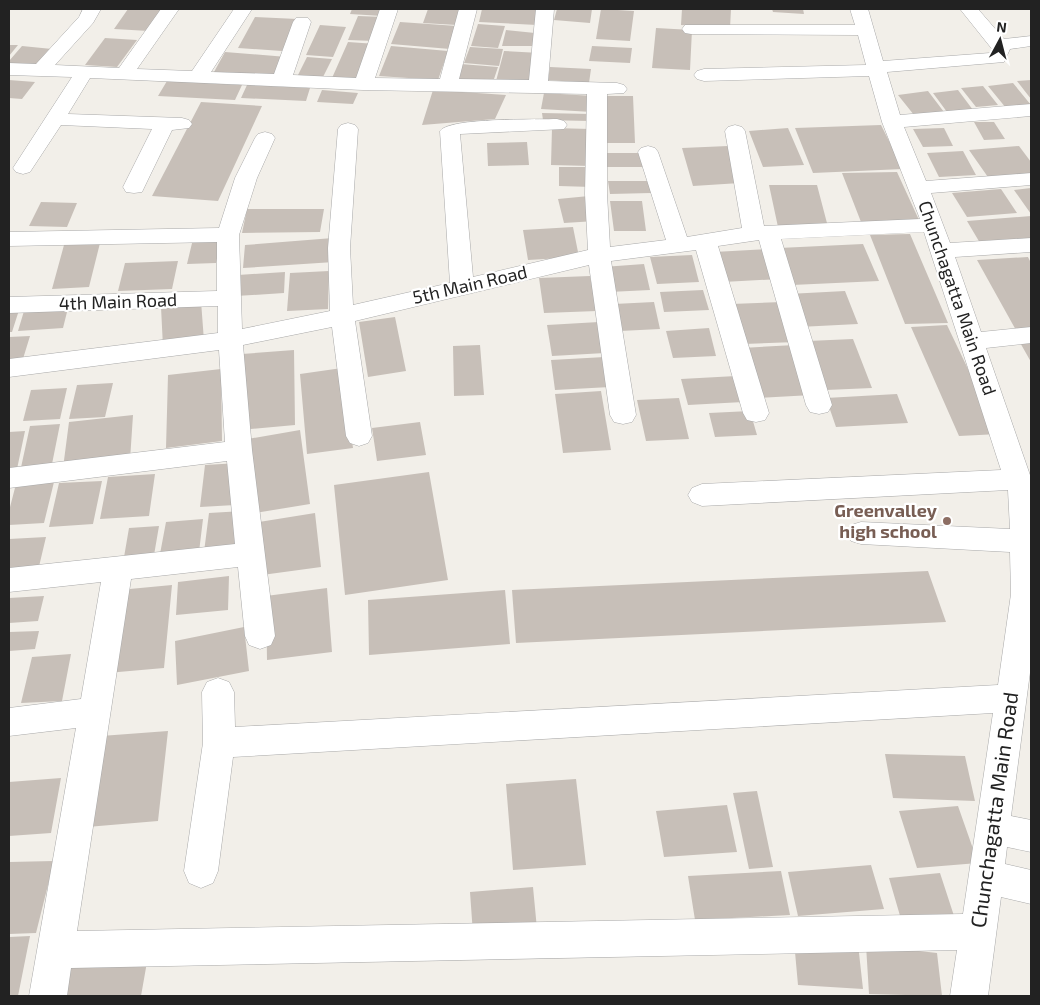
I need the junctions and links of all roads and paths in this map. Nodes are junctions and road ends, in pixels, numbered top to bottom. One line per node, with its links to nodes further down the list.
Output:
1 (92, 9): 15 (street)
2 (170, 9): 17 (street)
3 (243, 9): 19 (street)
4 (389, 9): 21 (street)
5 (468, 9): 22 (street)
6 (546, 9): 23 (street)
7 (969, 9): 12 (street)
8 (862, 20): 10 (street); 13 (street, Chunchagatta Main Road)
9 (302, 22): 20 (street)
10 (691, 29)
11 (1031, 41): 12 (street)
12 (1001, 48): 13 (street)
13 (875, 68): 18 (street); 26 (street, Chunchagatta Main Road)
14 (9, 69): 15 (street)
15 (39, 72): 16 (street)
16 (84, 73): 17 (street); 25 (street)
17 (125, 73): 19 (street)
18 (704, 75)
19 (197, 78): 20 (street)
20 (281, 81): 21 (street)
21 (363, 84): 22 (street)
22 (448, 85): 23 (street)
23 (538, 86): 44 (street)
24 (1031, 110): 26 (street)
25 (55, 119): 32 (street); 34 (street)
26 (892, 122): 35 (street, Chunchagatta Main Road)
27 (557, 125): 45 (street)
28 (348, 129): 48 (street)
29 (735, 131): 37 (street)
30 (265, 138): 38 (street)
31 (648, 152): 42 (street)
32 (24, 168)
33 (1031, 179): 35 (street)
34 (134, 187)
35 (919, 188): 36 (street, Chunchagatta Main Road)
36 (933, 225): 37 (street, 5th Main Road); 43 (street, Chunchagatta Main Road)
37 (761, 232): 40 (street, 5th Main Road); 53 (street)
38 (228, 235): 39 (street); 46 (street)
39 (9, 239)
40 (704, 241): 42 (street, 5th Main Road); 54 (street)
41 (1031, 244): 43 (street)
42 (679, 246): 44 (street, 5th Main Road)
43 (942, 251): 51 (street, Chunchagatta Main Road)
44 (599, 255): 45 (street, 5th Main Road); 55 (street)
45 (462, 287): 48 (street, 5th Main Road)
46 (228, 298): 47 (street, 4th Main Road); 50 (street)
47 (9, 305)
48 (342, 316): 50 (street, 5th Main Road); 56 (street)
49 (1031, 335): 51 (street)
50 (230, 340): 52 (street, 5th Main Road); 57 (street)
51 (972, 341): 58 (street, Chunchagatta Main Road)
52 (9, 368)
53 (819, 406)
54 (756, 413)
55 (623, 415)
56 (359, 436)
57 (239, 450): 59 (street); 63 (street)
58 (1021, 466): 60 (street); 61 (street, Chunchagatta Main Road)
59 (9, 478)
60 (702, 495)
61 (1026, 526): 62 (street); 66 (street, Chunchagatta Main Road)
62 (861, 533)
63 (252, 554): 64 (street); 67 (street)
64 (118, 568): 65 (street); 70 (street)
65 (9, 580)
66 (1028, 594): 69 (street, Chunchagatta Main Road)
67 (260, 636)
68 (218, 692): 72 (street)
69 (1011, 698): 72 (street); 73 (street, Chunchagatta Main Road)
70 (94, 711): 71 (street); 79 (street)
71 (9, 722)
72 (220, 743): 75 (street)
73 (992, 828): 74 (street); 76 (street, Chunchagatta Main Road)
74 (1031, 836)
75 (201, 871)
76 (985, 876): 77 (street); 78 (street, Chunchagatta Main Road)
77 (1031, 887)
78 (978, 932): 79 (street); 81 (street, Chunchagatta Main Road)
79 (55, 950): 80 (street)
80 (48, 996)
81 (969, 996)

